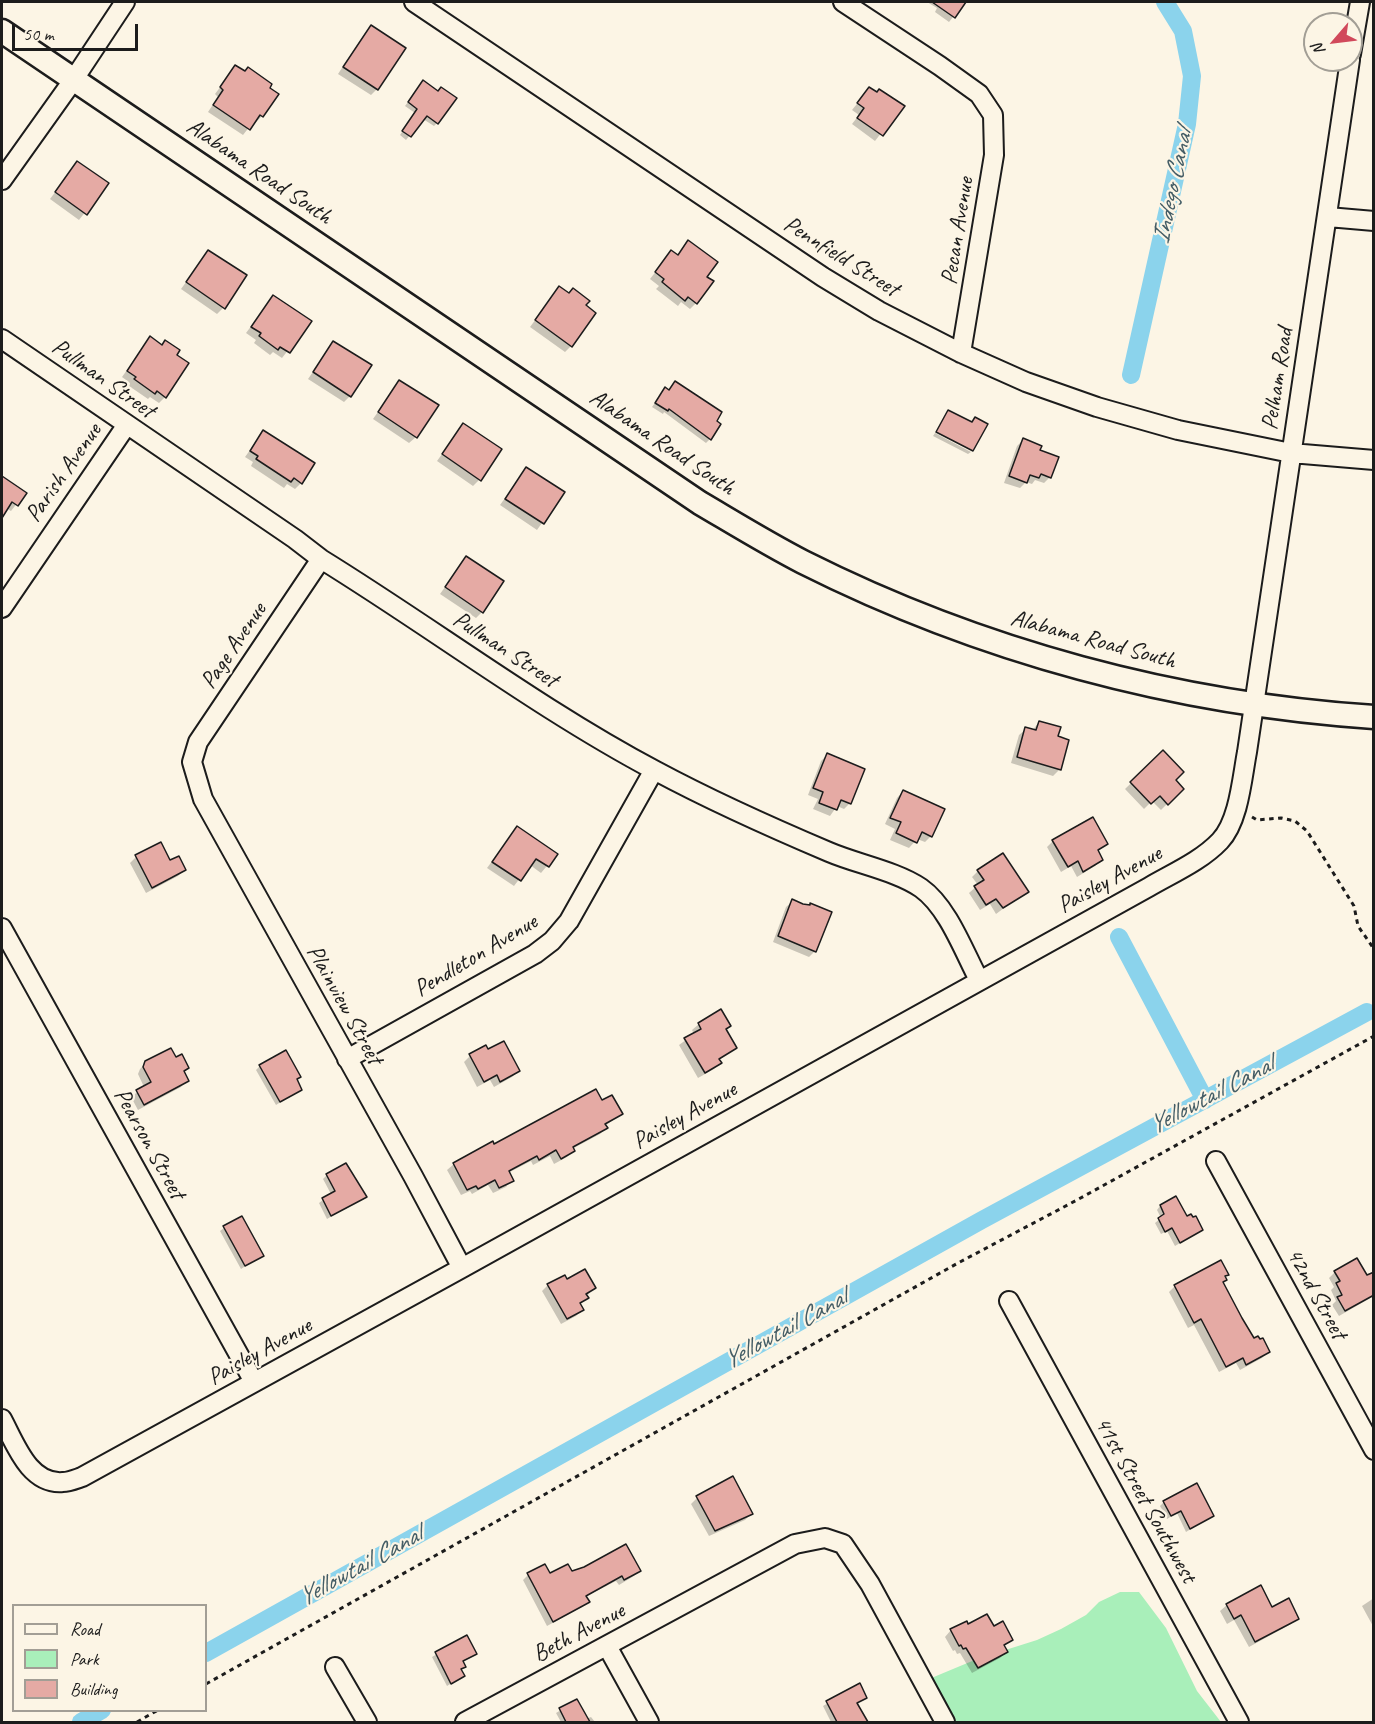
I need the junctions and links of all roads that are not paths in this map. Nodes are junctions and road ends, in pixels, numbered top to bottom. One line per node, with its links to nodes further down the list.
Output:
1 (125, 2): 6 (street)
2 (414, 2): 11 (street, Pennfield Street)
3 (843, 2): 11 (street, Pecan Avenue)
4 (2, 31): 6 (street, Alabama Road South)
5 (1348, 72): 8 (street, Pelham Road)
6 (74, 79): 7 (street); 17 (street, Alabama Road South)
7 (2, 180)
8 (1328, 217): 9 (street); 13 (street, Pelham Road)
9 (1374, 221)
10 (2, 339): 12 (street, Pullman Street)
11 (961, 353): 13 (street, Pennfield Street)
12 (126, 426): 15 (street, Pullman Street); 16 (street, Parish Avenue)
13 (1291, 453): 14 (street, Pennfield Street); 17 (street, Pelham Road)
14 (1374, 460)
15 (321, 559): 19 (street, Page Avenue); 20 (street, Pullman Street)
16 (2, 608)
17 (1253, 704): 18 (street, Alabama Road South); 22 (street, Paisley Avenue)
18 (1374, 717)
19 (192, 762): 23 (street, Plainview Street)
20 (654, 770): 22 (street, Pullman Street); 23 (street, Pendleton Avenue)
21 (2, 928): 27 (street, Pearson Street)
22 (979, 980): 25 (street, Paisley Avenue)
23 (347, 1059): 25 (street, Plainview Street)
24 (1216, 1161): 29 (street, 42nd Street)
25 (462, 1268): 27 (street, Paisley Avenue)
26 (1009, 1301): 36 (street, 41st Street Southwest)
27 (254, 1382): 28 (street, Paisley Avenue)
28 (2, 1419)
29 (1374, 1450)
30 (607, 1646): 33 (street, Beth Avenue); 34 (street); 35 (street, Beth Avenue)
31 (335, 1667): 32 (street)
32 (367, 1722)
33 (465, 1722)
34 (649, 1722)
35 (945, 1722)
36 (1239, 1722)

